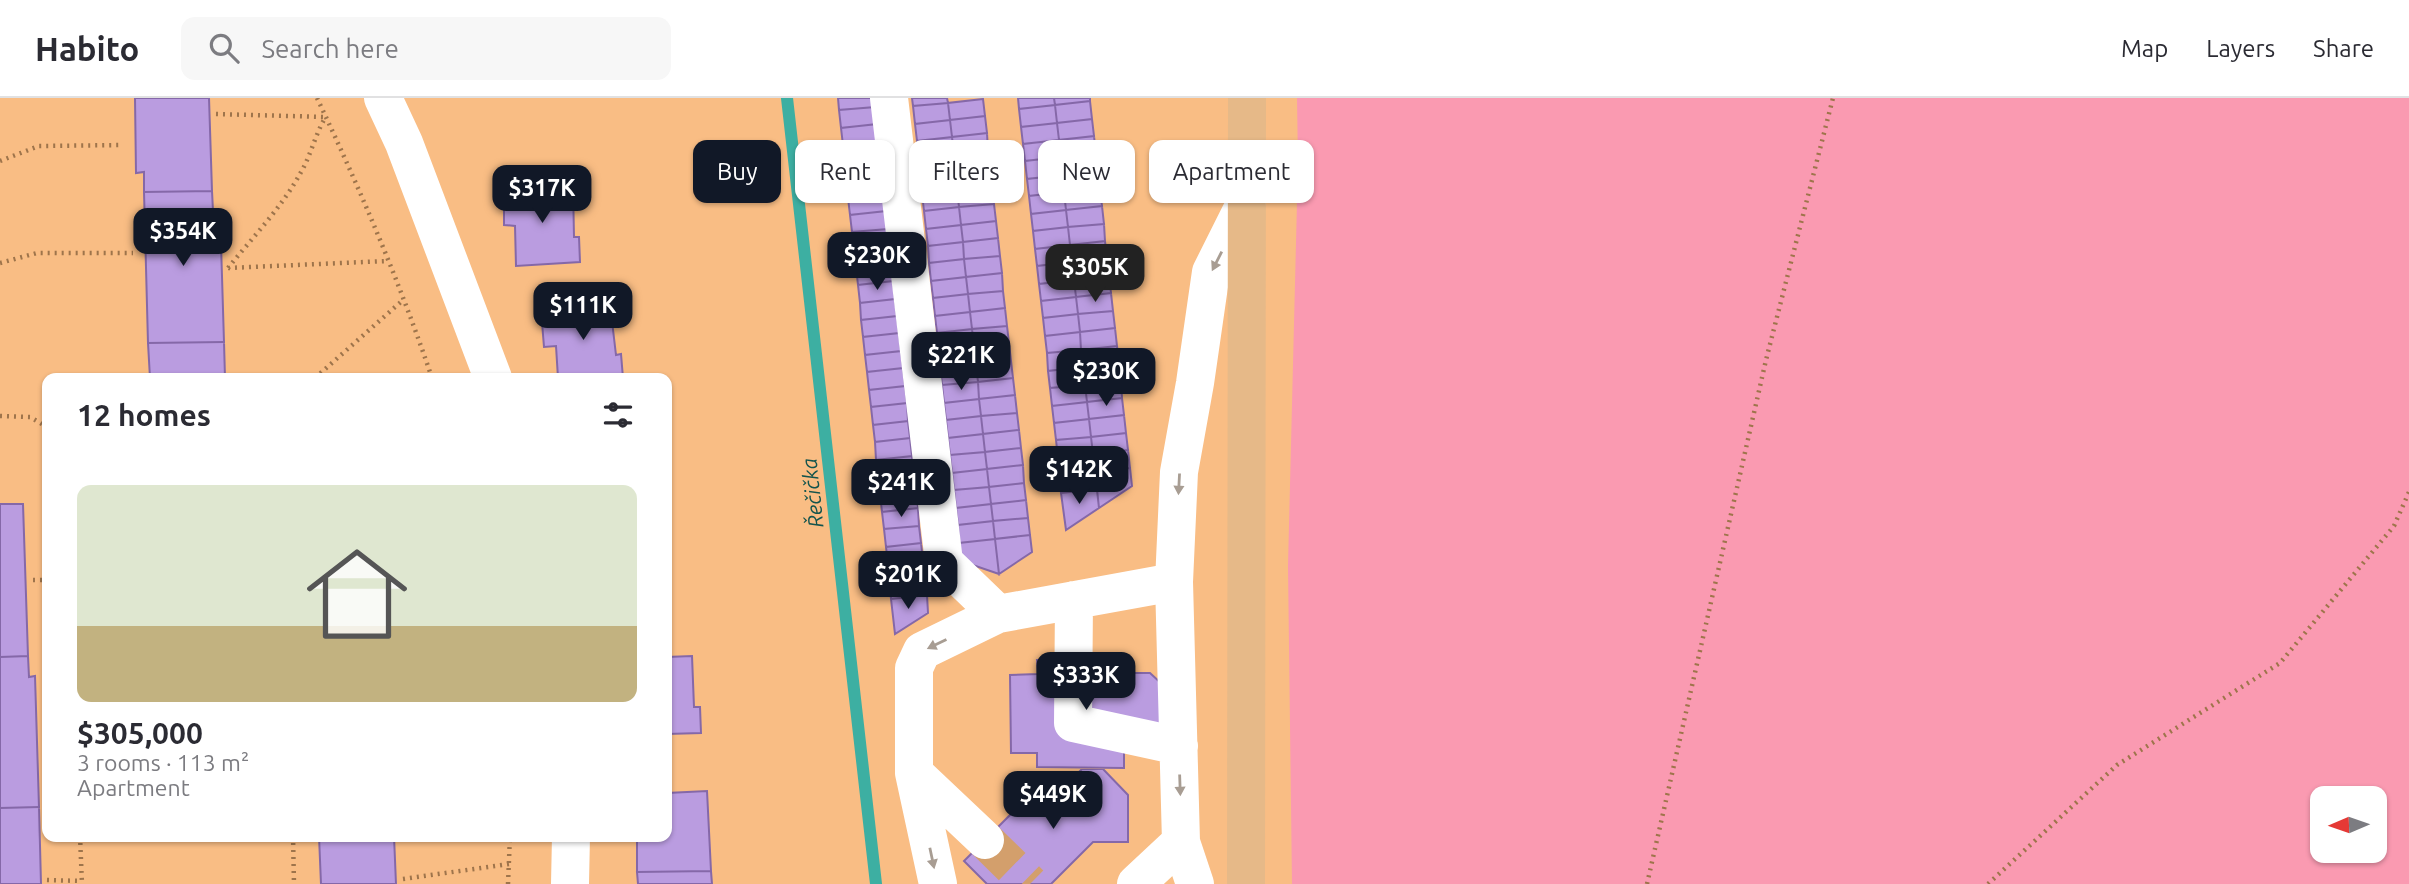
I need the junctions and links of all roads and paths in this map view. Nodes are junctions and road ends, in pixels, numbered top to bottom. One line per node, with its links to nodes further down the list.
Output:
1 (317, 98): 7 (path)
2 (383, 98): 19 (street)
3 (889, 98): 27 (street)
4 (1247, 98): 8 (main road)
5 (1833, 98): 47 (path)
6 (216, 114): 7 (path)
7 (326, 117): 14 (path); 14 (path)
8 (1247, 140)
9 (122, 145): 10 (path)
10 (0, 161)
11 (1245, 203): 25 (street, one-way to 25)
12 (1247, 203): 46 (main road)
13 (133, 253): 15 (path)
14 (387, 261): 16 (path)
15 (0, 263)
16 (403, 300): 17 (path); 18 (path)
17 (322, 373)
18 (430, 373)
19 (491, 373)
20 (0, 416): 21 (path)
21 (42, 424)
22 (2409, 492): 48 (path)
23 (33, 580): 24 (path)
24 (42, 580)
25 (1174, 582): 26 (street); 28 (street)
26 (1074, 600): 27 (street); 28 (street)
27 (998, 614): 29 (street, one-way to 29)
28 (1179, 746): 35 (street, one-way to 35)
29 (914, 773): 30 (street); 43 (street, one-way to 43)
30 (985, 840)
31 (80, 842): 39 (path)
32 (293, 842): 40 (path)
33 (510, 842): 36 (path)
34 (571, 842): 42 (street)
35 (1181, 842): 44 (street); 45 (street)
36 (509, 864): 37 (path); 41 (path)
37 (403, 879)
38 (47, 880): 39 (path)
39 (82, 883)
40 (294, 884)
41 (508, 884)
42 (570, 884)
43 (938, 884)
44 (1136, 884)
45 (1195, 884)
46 (1246, 884)
47 (1647, 884)
48 (1988, 884)

